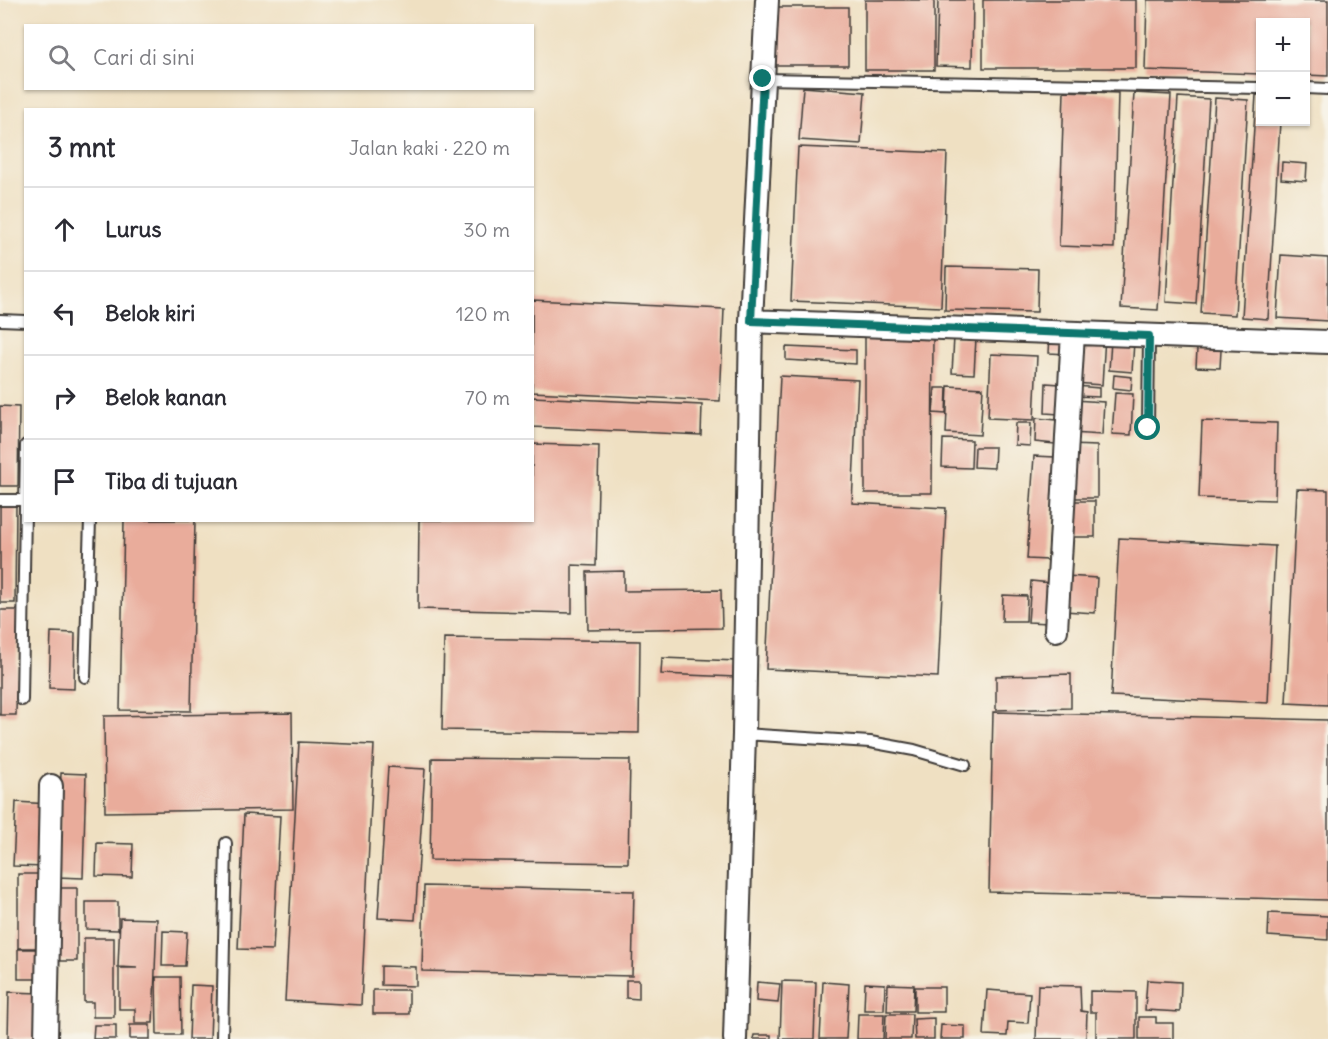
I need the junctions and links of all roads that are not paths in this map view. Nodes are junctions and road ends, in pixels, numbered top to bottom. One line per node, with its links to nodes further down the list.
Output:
1 (767, 0): 2 (street)
2 (763, 79): 3 (lane); 8 (street)
3 (1256, 87)
4 (1310, 88): 5 (lane)
5 (1328, 89)
6 (0, 320): 7 (lane)
7 (24, 321)
8 (751, 321): 9 (street); 20 (street)
9 (1073, 333): 10 (street); 17 (street)
10 (1149, 336): 11 (street); 12 (lane)
11 (1328, 342)
12 (1148, 428)
13 (0, 500): 14 (lane)
14 (24, 500)
15 (25, 522): 19 (lane)
16 (90, 522): 18 (lane)
17 (1056, 630)
18 (85, 677)
19 (22, 700)
20 (744, 734): 21 (lane); 26 (street)
21 (965, 765)
22 (51, 786): 24 (street)
23 (226, 843): 25 (lane)
24 (46, 1039)
25 (222, 1039)
26 (735, 1039)

